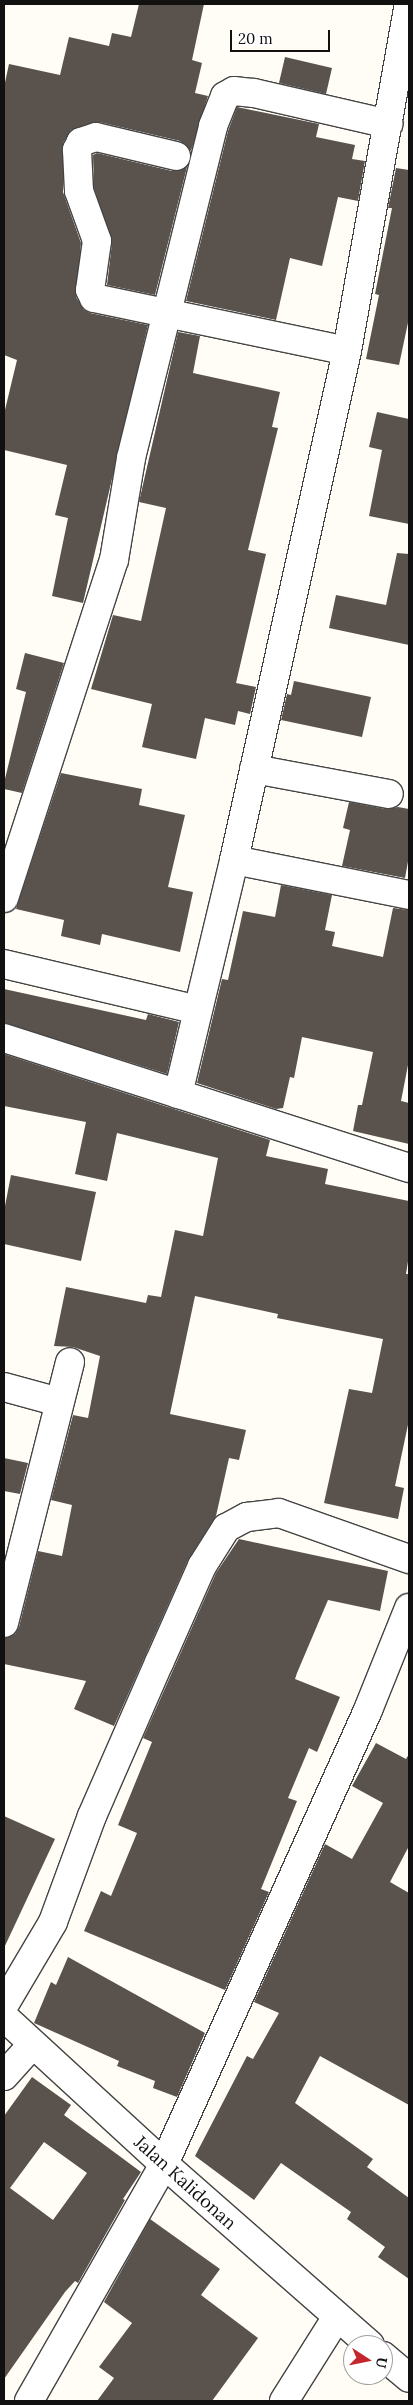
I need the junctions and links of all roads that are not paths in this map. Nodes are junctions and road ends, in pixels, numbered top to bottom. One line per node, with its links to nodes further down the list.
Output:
1 (409, 4): 2 (street)
2 (388, 124): 4 (street); 5 (street)
3 (176, 156): 4 (street)
4 (166, 314): 5 (street); 10 (street)
5 (347, 351): 6 (street)
6 (254, 769): 7 (street); 8 (street)
7 (389, 794)
8 (234, 860): 9 (street); 12 (street)
9 (409, 896)
10 (4, 898)
11 (4, 964): 12 (street)
12 (198, 1010): 14 (street)
13 (4, 1038): 14 (street)
14 (178, 1094): 15 (street)
15 (409, 1168)
16 (70, 1362): 18 (street)
17 (4, 1387): 18 (street)
18 (59, 1402): 21 (street)
19 (409, 1559): 23 (street)
20 (409, 1608): 22 (street)
21 (4, 1623)
22 (403, 1644): 27 (street)
23 (4, 2005)
24 (4, 2017): 25 (street, Jalan Kalidonan)
25 (32, 2045): 26 (street); 27 (street, Jalan Kalidonan)
26 (4, 2076)
27 (164, 2164): 28 (street, Jalan Kalidonan); 32 (street)
28 (338, 2317): 29 (street, Jalan Kalidonan); 33 (street)
29 (359, 2335)
30 (393, 2364): 31 (street)
31 (409, 2378)
32 (29, 2401)
33 (284, 2401)

